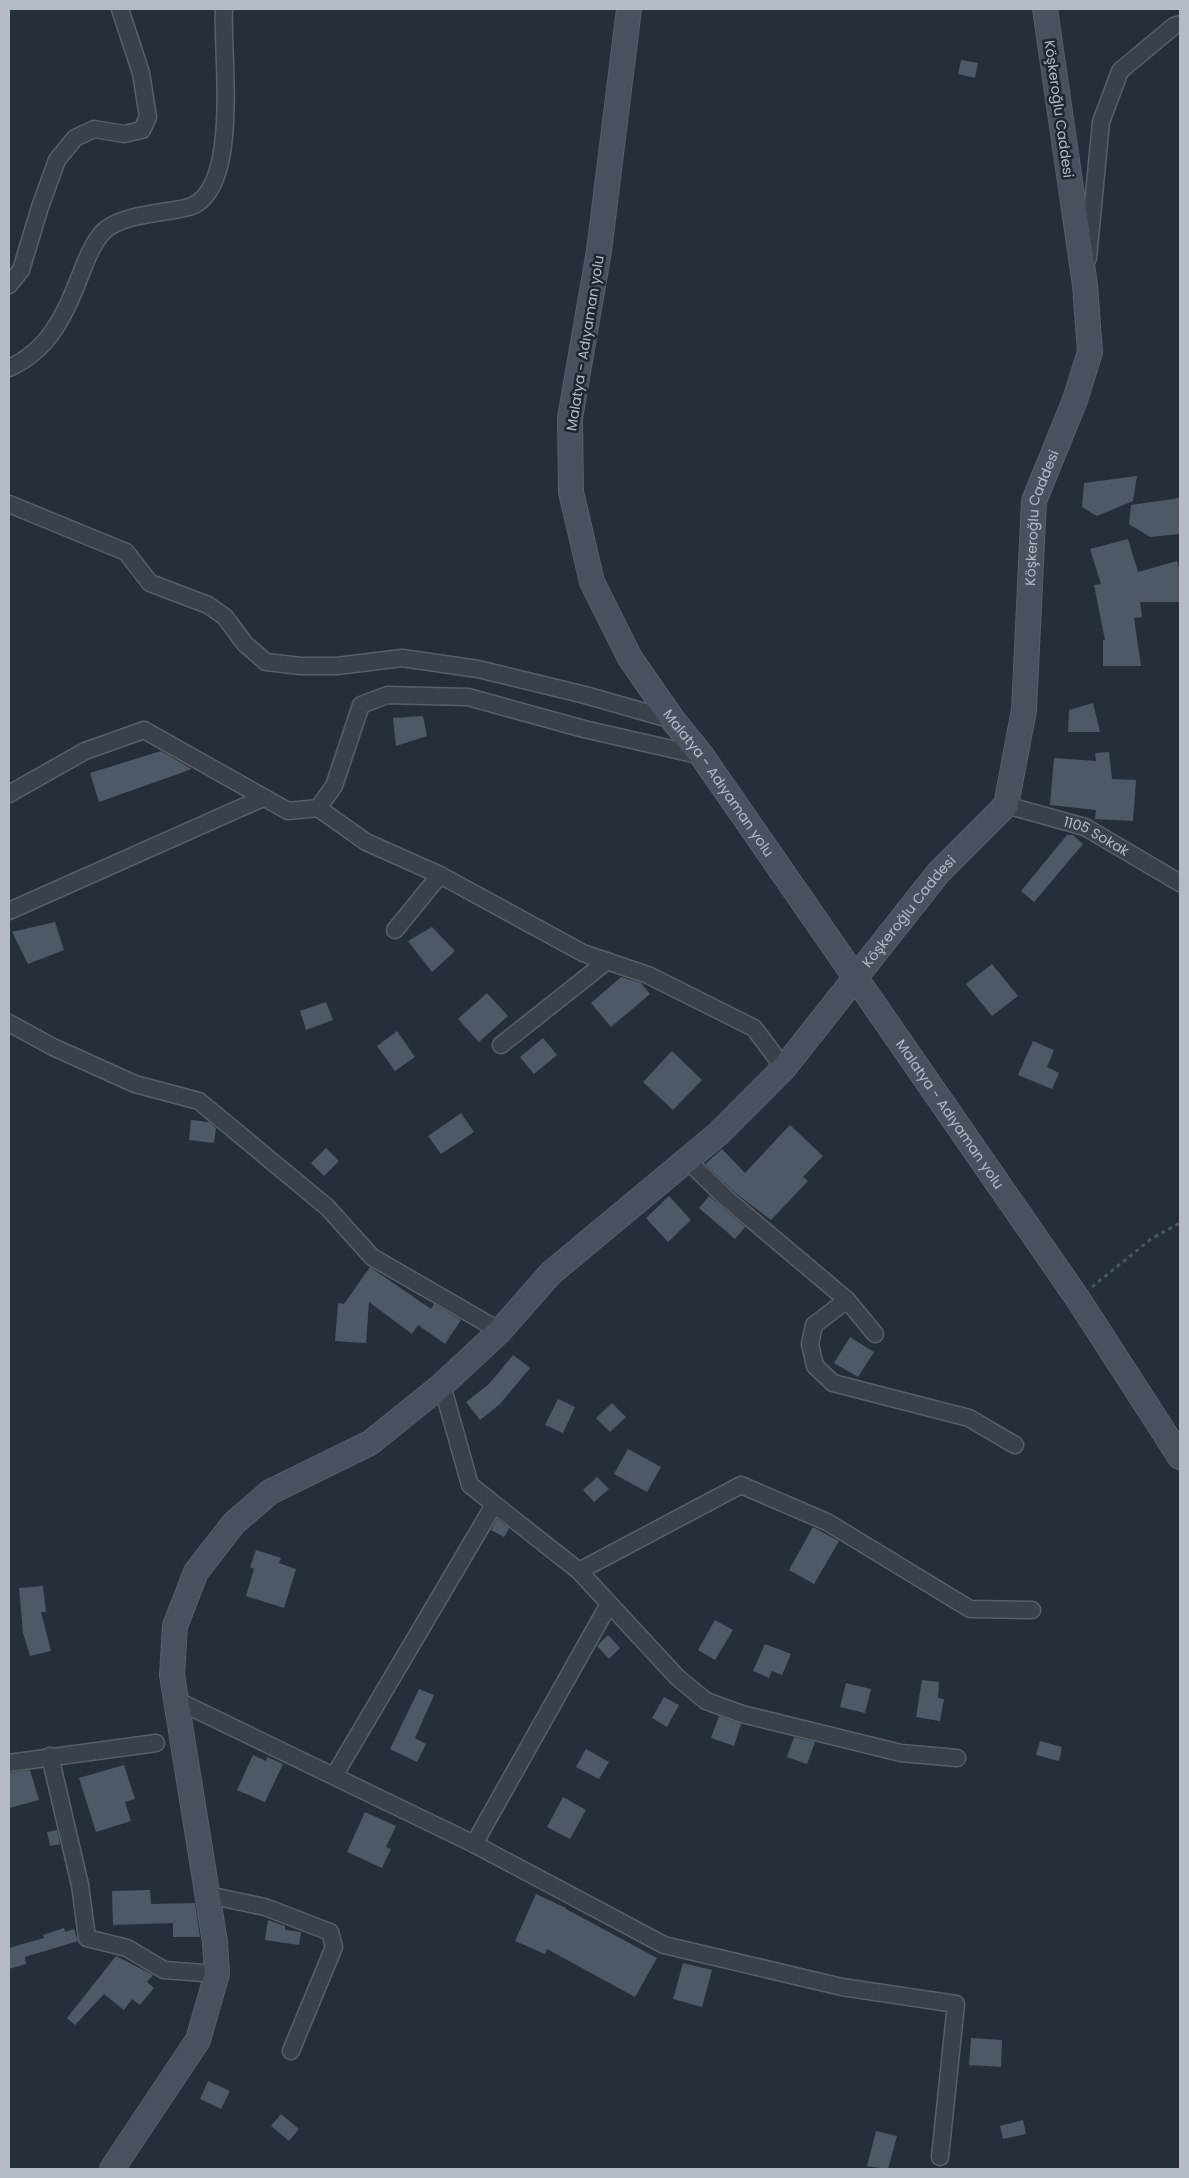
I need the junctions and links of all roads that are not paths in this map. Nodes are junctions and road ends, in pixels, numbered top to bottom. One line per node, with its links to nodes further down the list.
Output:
1 (120, 9): 6 (street)
2 (224, 9): 8 (street)
3 (629, 9): 10 (main road, Malatya - Adıyaman yolu)
4 (1045, 9): 7 (main road, Köşkeroğlu Caddesi)
5 (1180, 24): 7 (street)
6 (9, 285)
7 (1085, 285): 14 (main road, Köşkeroğlu Caddesi)
8 (9, 368)
9 (9, 504): 10 (street)
10 (673, 720): 11 (main road, Malatya - Adıyaman yolu)
11 (702, 756): 15 (street); 21 (main road, Malatya - Adıyaman yolu)
12 (9, 794): 13 (street)
13 (263, 798): 15 (street); 18 (street)
14 (1006, 805): 17 (street, 1105 Sokak); 21 (main road, Köşkeroğlu Caddesi)
15 (318, 808): 16 (street)
16 (440, 875): 19 (street); 20 (street)
17 (1180, 882)
18 (9, 911)
19 (395, 930)
20 (607, 961): 23 (street); 24 (street)
21 (856, 979): 24 (main road, Köşkeroğlu Caddesi); 31 (main road, Malatya - Adıyaman yolu)
22 (9, 1023): 27 (street)
23 (501, 1045)
24 (784, 1068): 25 (main road, Köşkeroğlu Caddesi)
25 (686, 1160): 26 (street); 27 (main road, Köşkeroğlu Caddesi)
26 (847, 1300): 28 (street); 30 (street)
27 (500, 1331): 29 (main road, Köşkeroğlu Caddesi)
28 (875, 1334)
29 (442, 1385): 32 (street); 36 (main road, Köşkeroğlu Caddesi)
30 (1015, 1445)
31 (1180, 1457)
32 (494, 1504): 33 (street); 41 (street)
33 (579, 1571): 34 (street); 35 (street)
34 (609, 1604): 39 (street); 42 (street)
35 (1032, 1610)
36 (176, 1700): 41 (street); 43 (main road, Köşkeroğlu Caddesi)
37 (156, 1743): 38 (street)
38 (50, 1756): 40 (street); 44 (street)
39 (957, 1758)
40 (9, 1762)
41 (334, 1776): 42 (street)
42 (474, 1844): 46 (street)
43 (208, 1895): 44 (main road, Köşkeroğlu Caddesi); 45 (street)
44 (217, 1974): 47 (main road, Köşkeroğlu Caddesi)
45 (291, 2050)
46 (940, 2158)
47 (112, 2169)

